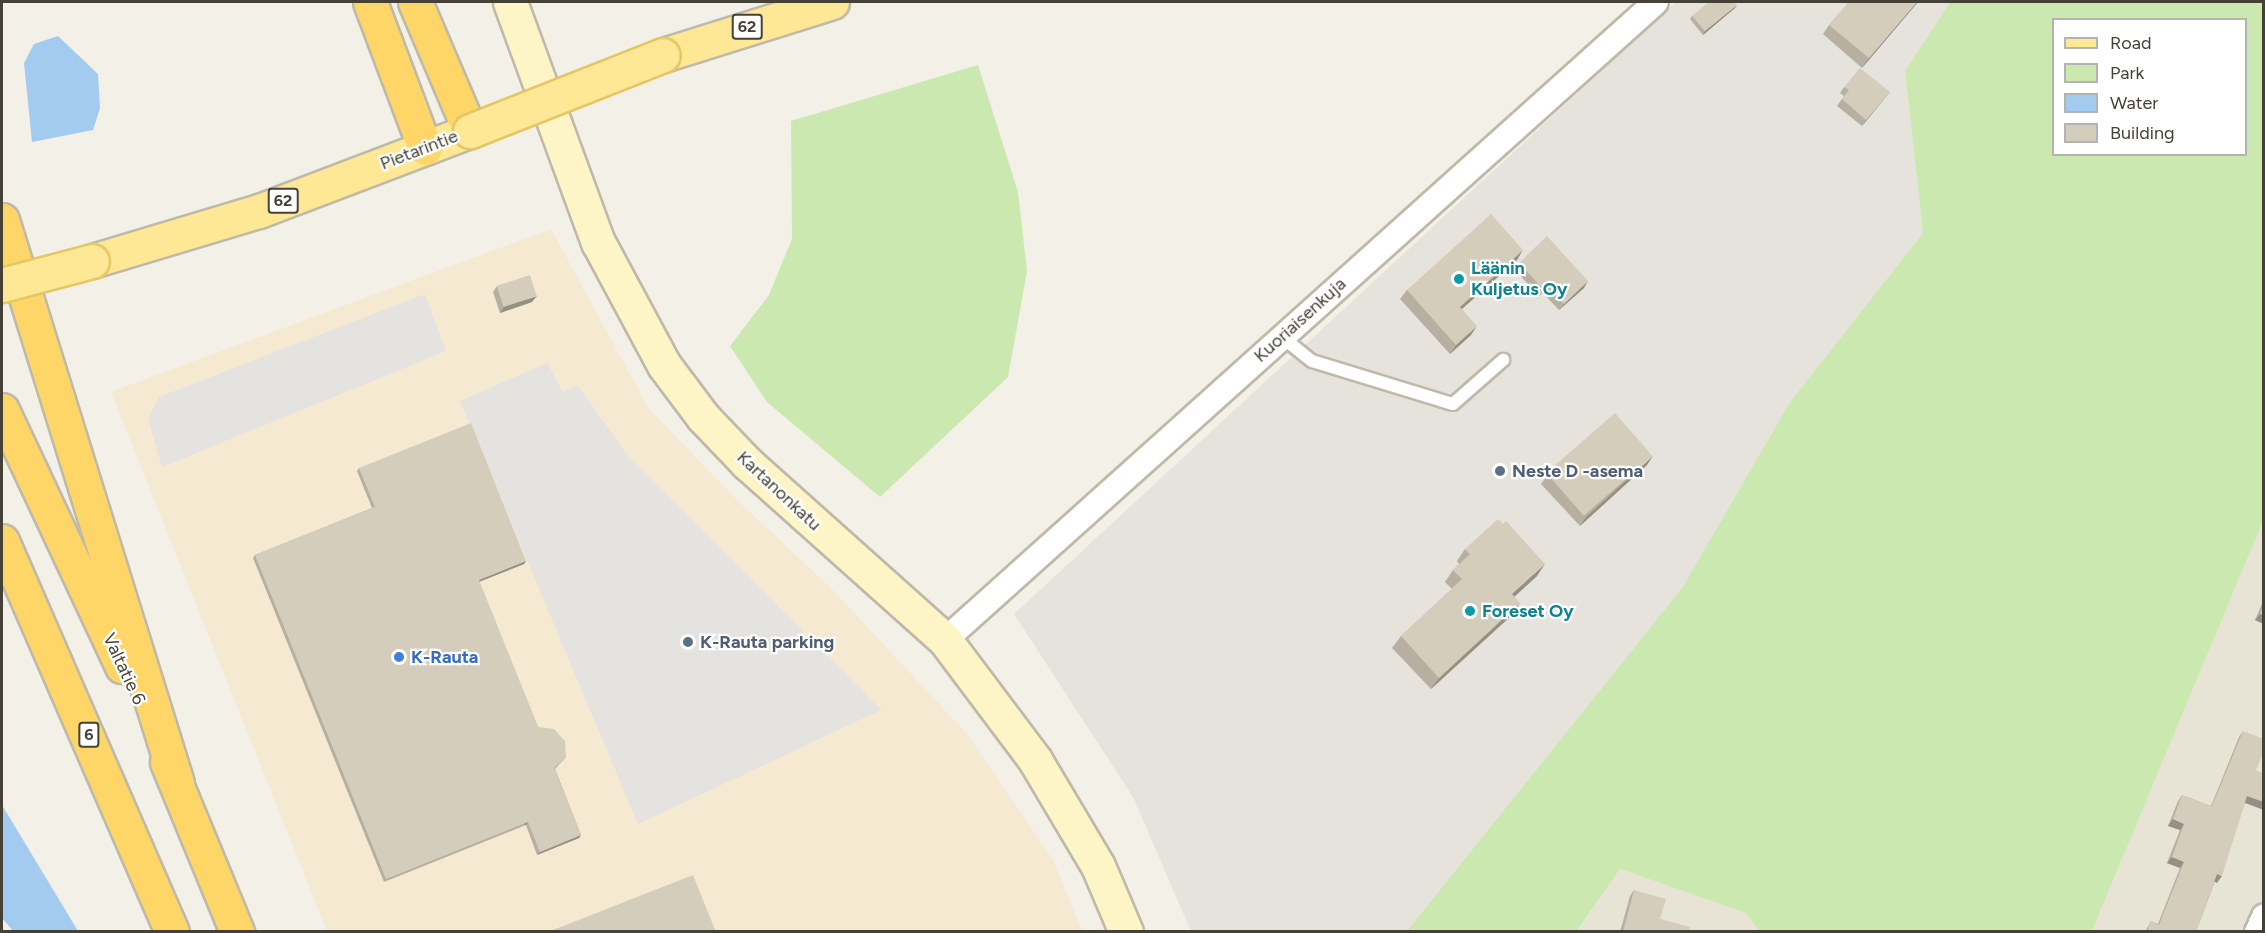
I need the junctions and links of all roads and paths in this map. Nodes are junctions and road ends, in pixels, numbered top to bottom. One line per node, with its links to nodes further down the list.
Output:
1 (370, 2): 7 (highway)
2 (415, 2): 6 (highway)
3 (510, 2): 14 (main road, Kartanonkatu)
4 (832, 2): 6 (main road, Pietarintie / 62, bridge)
5 (1656, 2): 10 (street, Kuoriaisenkuja)
6 (470, 131): 7 (main road, Pietarintie / 62)
7 (425, 148): 9 (main road, Pietarintie / 62, bridge)
8 (2, 220): 15 (highway)
9 (2, 285)
10 (1282, 337): 11 (lane); 14 (street, Kuoriaisenkuja)
11 (1503, 360)
12 (2, 410): 15 (highway, Valtatie 6)
13 (2, 541): 17 (highway, 6)
14 (945, 640): 19 (main road, Kartanonkatu)
15 (177, 783): 18 (highway, Valtatie 6)
16 (2264, 916): 20 (street)
17 (172, 932)
18 (237, 932)
19 (1126, 932)
20 (2257, 932)

